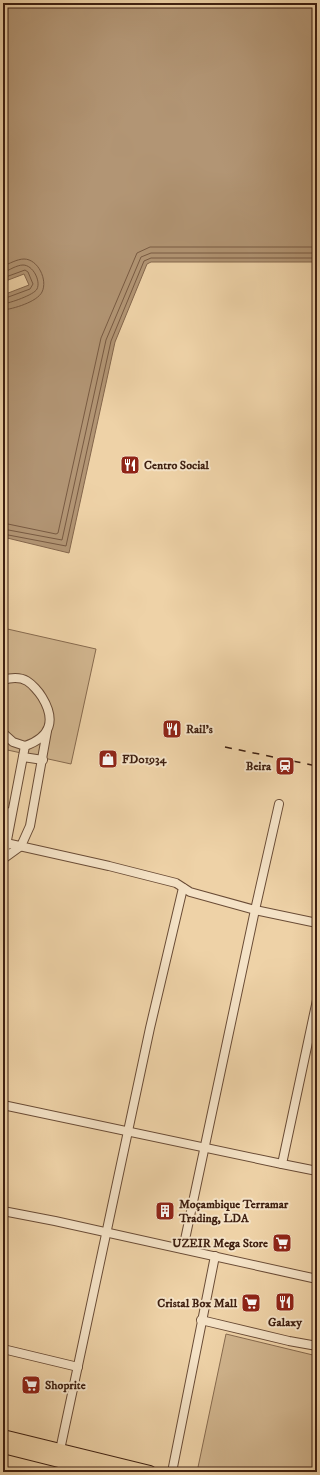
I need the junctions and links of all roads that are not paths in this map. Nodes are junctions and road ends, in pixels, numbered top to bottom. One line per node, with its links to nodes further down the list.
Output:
1 (3, 680): 2 (street)
2 (47, 731): 4 (street); 6 (street)
3 (3, 734): 4 (street)
4 (25, 746): 5 (street)
5 (23, 757): 6 (street); 8 (street)
6 (43, 760): 11 (street)
7 (279, 804): 14 (street)
8 (12, 812): 9 (street); 10 (street)
9 (3, 813)
10 (6, 843): 11 (street); 12 (street)
11 (21, 846): 12 (street); 13 (street)
12 (3, 860)
13 (183, 888): 14 (street); 18 (street)
14 (255, 910): 15 (street); 19 (street)
15 (317, 923)
16 (317, 1000): 20 (street)
17 (3, 1105): 18 (street)
18 (129, 1131): 19 (street); 23 (street)
19 (206, 1147): 20 (street); 24 (street)
20 (282, 1164): 21 (street)
21 (317, 1172)
22 (3, 1211): 23 (street)
23 (107, 1233): 24 (street); 30 (street)
24 (183, 1249): 25 (street)
25 (215, 1256): 26 (street); 27 (street)
26 (317, 1279)
27 (201, 1320): 28 (street); 38 (street)
28 (317, 1346)
29 (3, 1349): 30 (street)
30 (78, 1367): 34 (street)
31 (3, 1436): 33 (highway)
32 (3, 1447): 33 (highway)
33 (30, 1448): 34 (highway); 35 (highway)
34 (60, 1450): 35 (highway)
35 (92, 1464): 36 (highway); 37 (highway)
36 (103, 1472)
37 (150, 1472)
38 (172, 1472)

